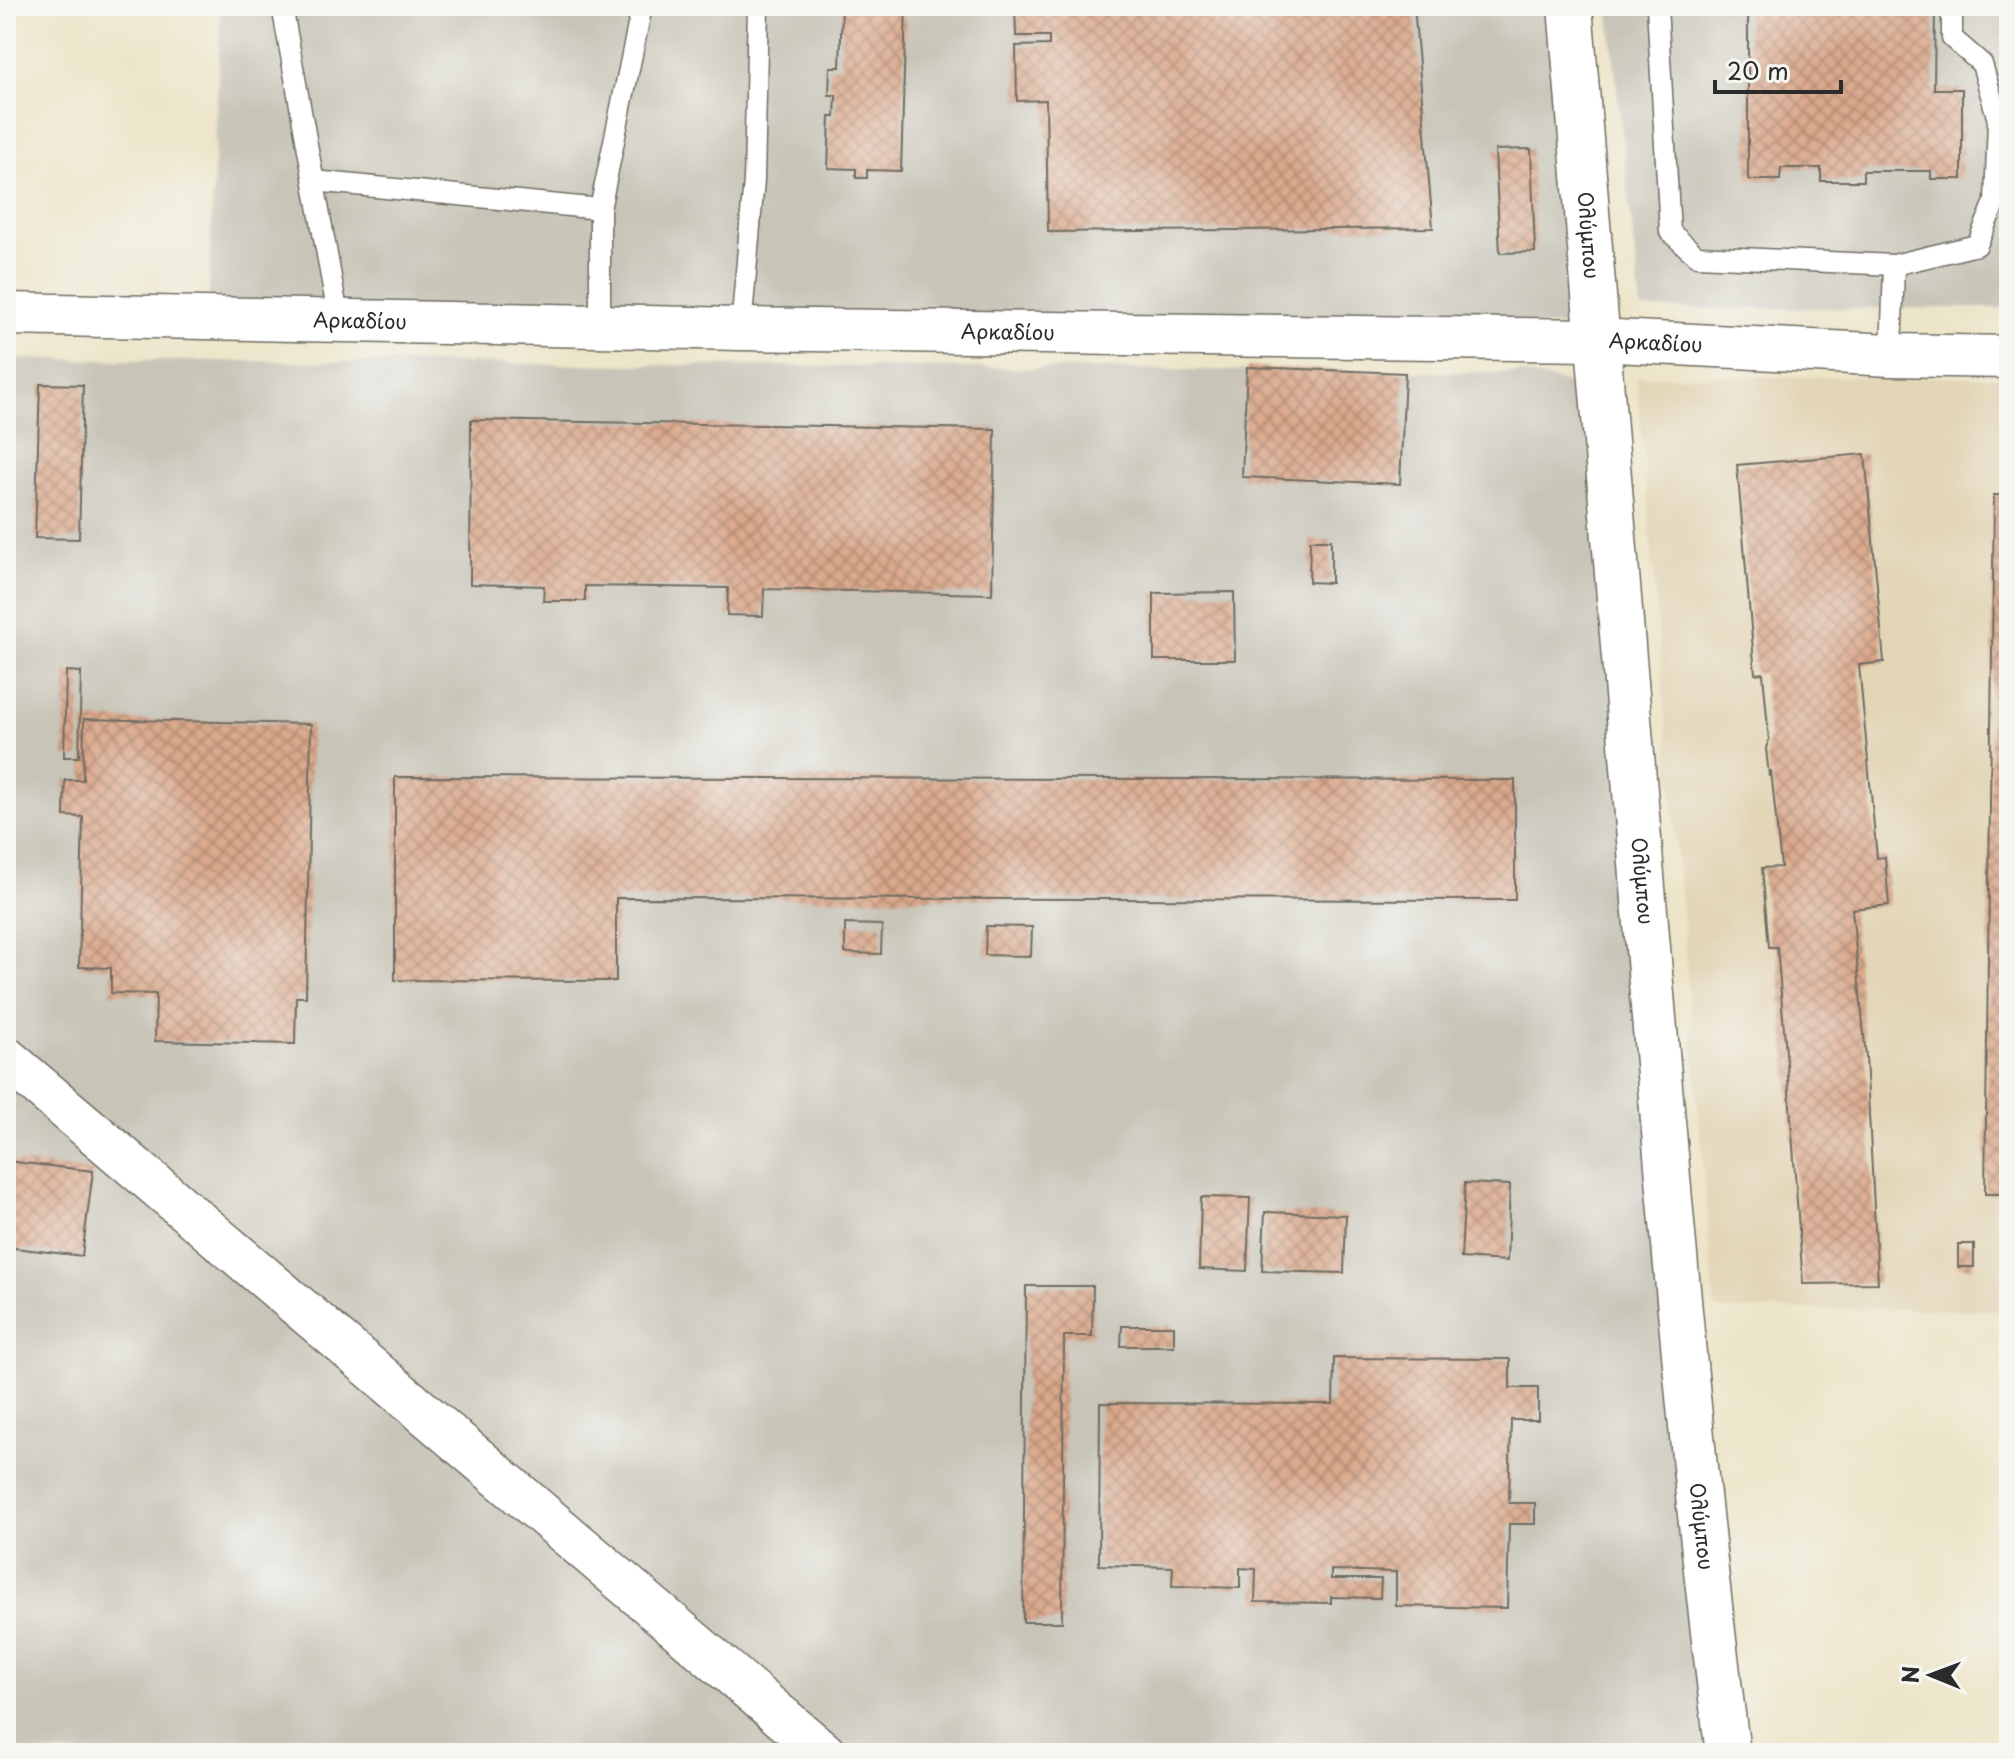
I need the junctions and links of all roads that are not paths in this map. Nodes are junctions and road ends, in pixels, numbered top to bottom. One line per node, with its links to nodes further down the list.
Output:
1 (282, 6): 7 (lane)
2 (642, 6): 8 (lane)
3 (758, 6): 13 (lane)
4 (1570, 6): 14 (main road, Ολύμπου)
5 (1657, 6): 9 (lane)
6 (1952, 6): 9 (lane)
7 (314, 181): 8 (lane); 11 (lane)
8 (600, 209): 12 (lane)
9 (1894, 265): 15 (lane)
10 (6, 314): 11 (street, Αρκαδίου)
11 (339, 321): 12 (street, Αρκαδίου)
12 (600, 326): 13 (street, Αρκαδίου)
13 (741, 329): 14 (street, Αρκαδίου)
14 (1596, 340): 15 (street, Αρκαδίου); 19 (main road, Ολύμπου)
15 (1891, 355): 16 (street, Αρκαδίου)
16 (2009, 357)
17 (6, 1058): 18 (street)
18 (824, 1753)
19 (1728, 1753)

